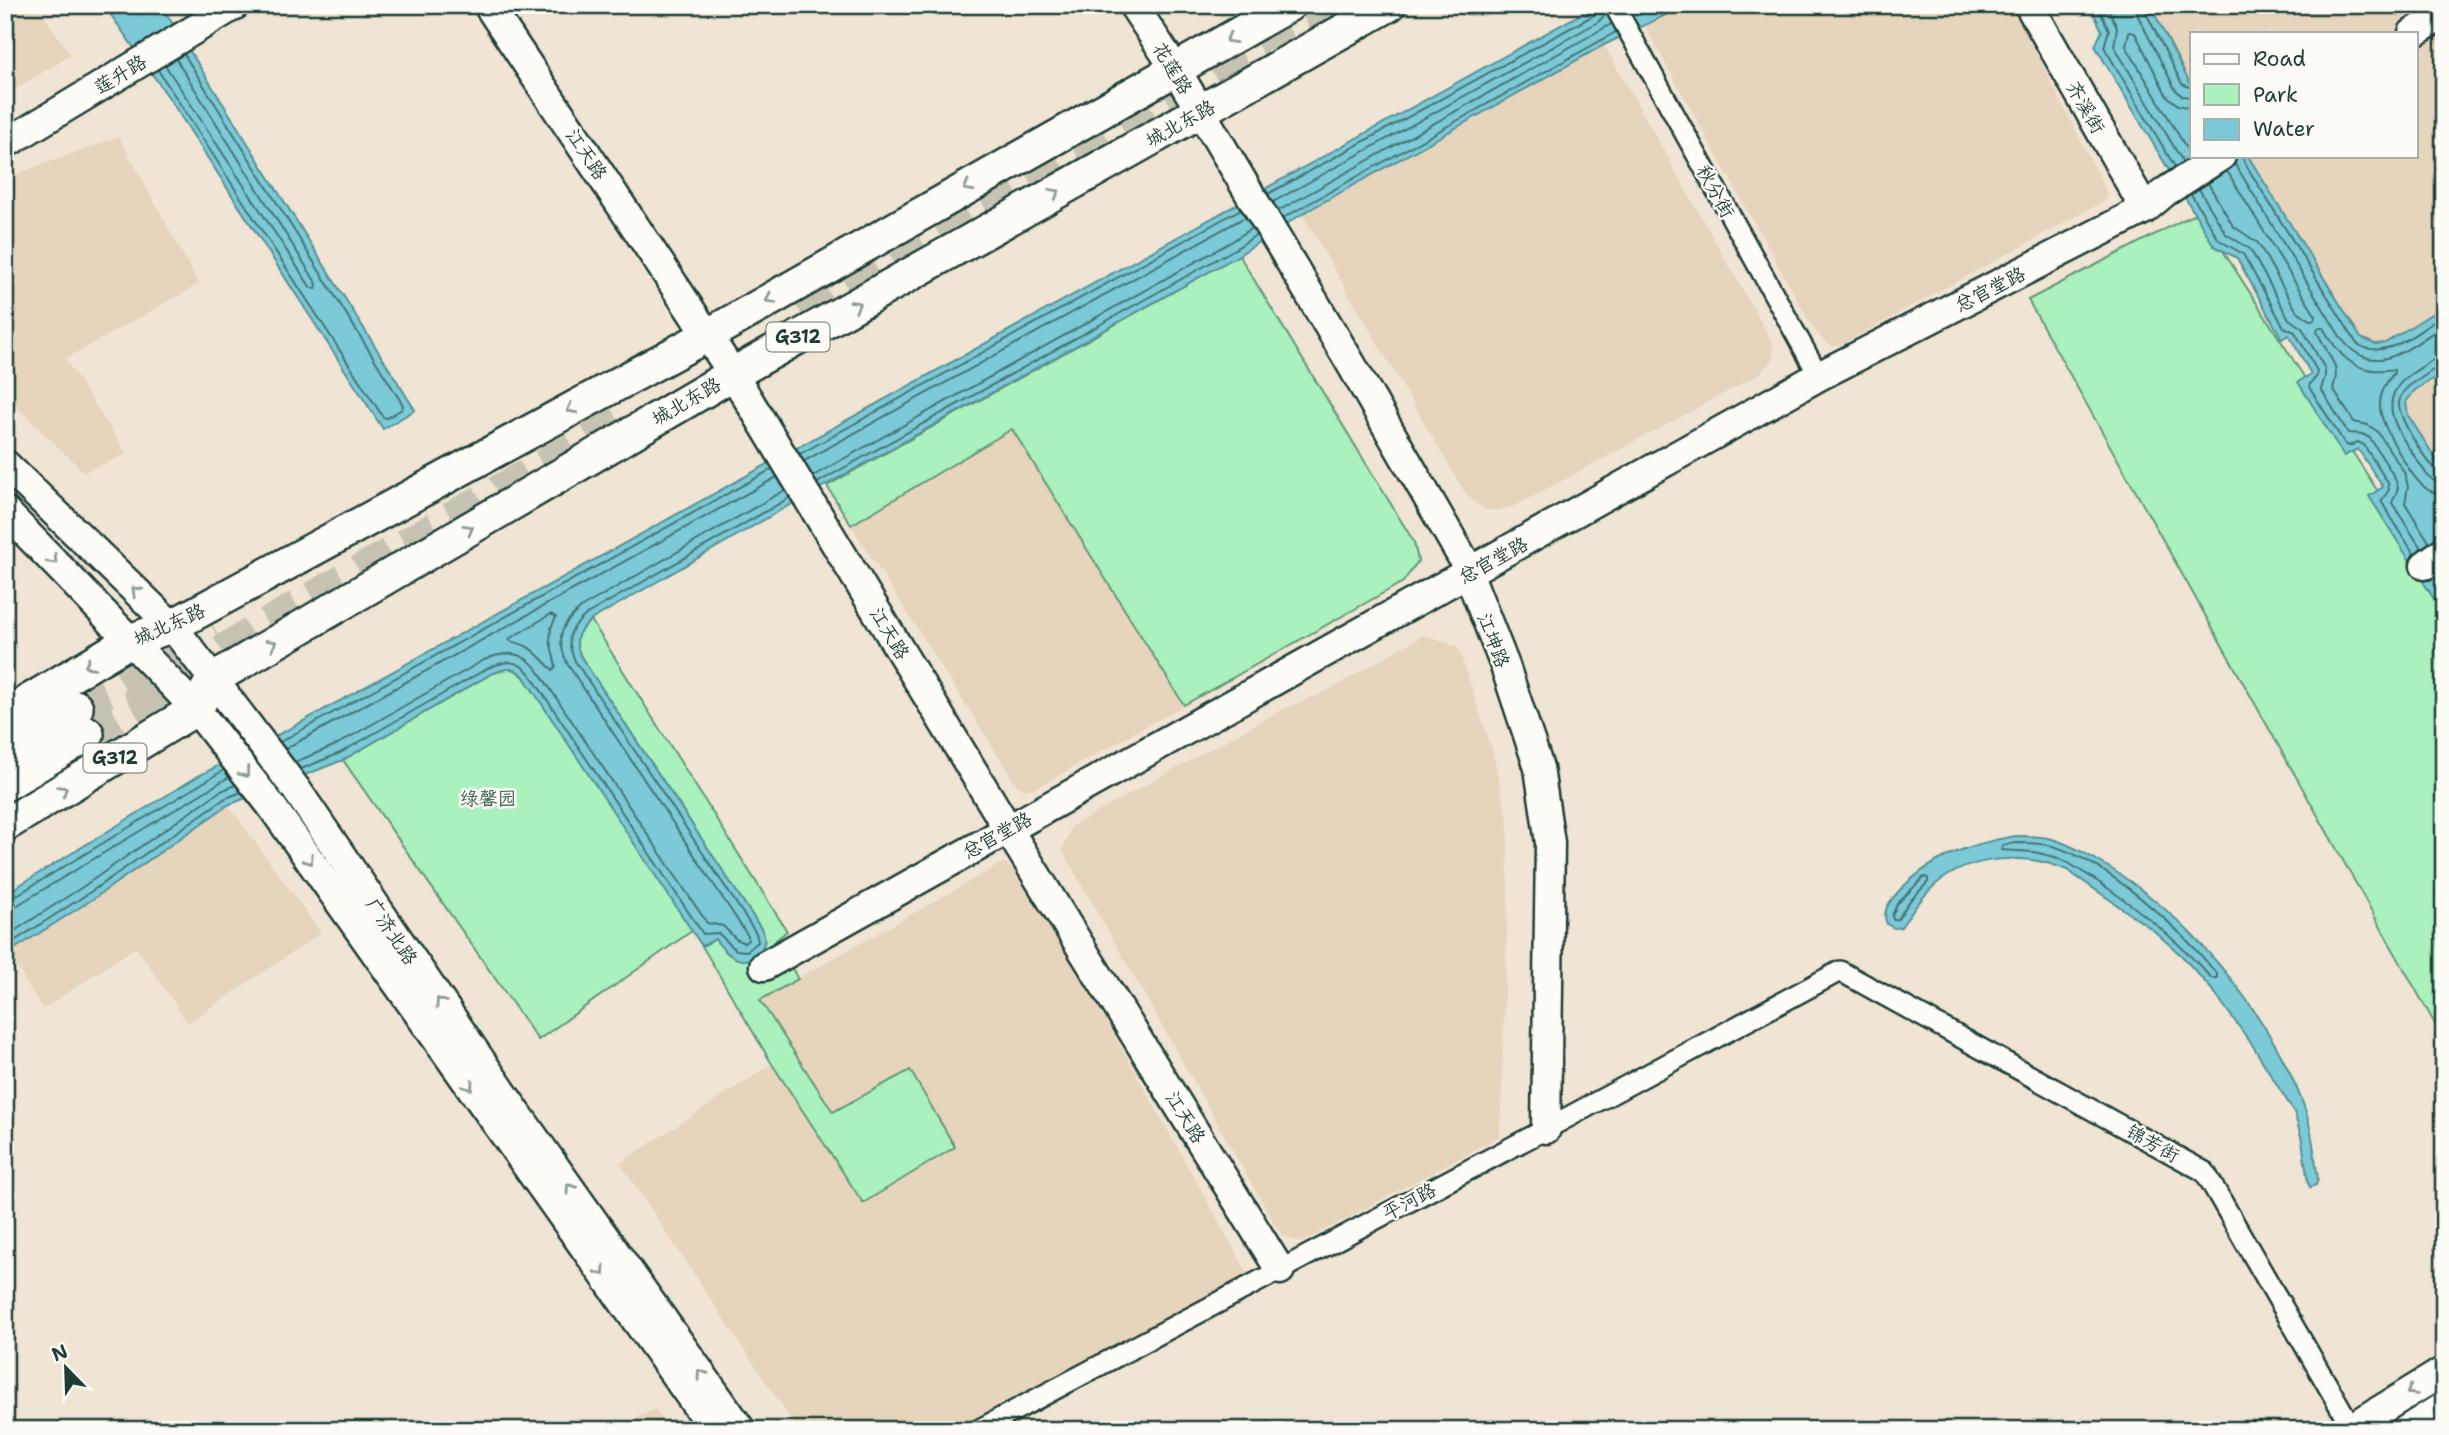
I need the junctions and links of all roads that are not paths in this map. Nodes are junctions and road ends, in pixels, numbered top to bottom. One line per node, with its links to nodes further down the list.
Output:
1 (235, 5): 12 (street, 莲升路)
2 (488, 5): 16 (street, 江天路)
3 (1133, 5): 10 (street, 花莲路)
4 (1289, 5): 10 (main road, 城北东路 / G312, one-way to 10)
5 (1389, 5): 11 (main road, 城北东路 / G312)
6 (1614, 5): 18 (street, 秋分街)
7 (2029, 5): 15 (street, 齐溪街)
8 (2444, 14): 9 (street)
9 (2415, 32)
10 (1176, 70): 11 (street, 花莲路); 16 (main road, 城北东路 / G312, one-way to 16)
11 (1199, 112): 14 (street, 花莲路); 17 (main road, 城北东路 / G312, one-way to 11)
12 (5, 144)
13 (2218, 158): 15 (street, 总官堂路)
14 (1233, 168): 21 (street, 江坤路)
15 (2155, 201): 18 (street, 总官堂路)
16 (708, 335): 17 (street, 江天路); 22 (main road, 城北东路 / G312, one-way to 22)
17 (733, 374): 24 (main road, 城北东路 / G312, one-way to 17); 30 (street, 江天路)
18 (1819, 376): 21 (street, 总官堂路)
19 (5, 464): 22 (street, 广济北路, one-way to 19)
20 (5, 511): 23 (street, 广济北路, one-way to 23)
21 (1468, 574): 30 (street, 总官堂路); 33 (street, 江坤路)
22 (172, 626): 23 (main road, 城北东路 / G312); 24 (street, 广济北路)
23 (131, 640): 25 (street, 广济北路); 26 (main road, 城北东路 / G312, one-way to 26)
24 (214, 679): 25 (main road, 城北东路 / G312); 39 (street, 广济北路, one-way to 24)
25 (196, 709): 29 (main road, 城北东路 / G312, one-way to 25); 38 (street, 广济北路, one-way to 38)
26 (5, 715)
27 (5, 750): 28 (highway)
28 (5, 783)
29 (5, 825)
30 (1008, 829): 31 (street, 总官堂路); 34 (street, 江天路)
31 (764, 966)
32 (1840, 971): 33 (street, 平河路); 37 (street, 锦芳街)
33 (1546, 1129): 34 (street, 平河路)
34 (1280, 1270): 40 (street, 平河路)
35 (2444, 1371): 37 (street, one-way to 37)
36 (2444, 1406): 41 (street)
37 (2350, 1429)
38 (713, 1430)
39 (741, 1430)
40 (978, 1430)
41 (2406, 1430)

